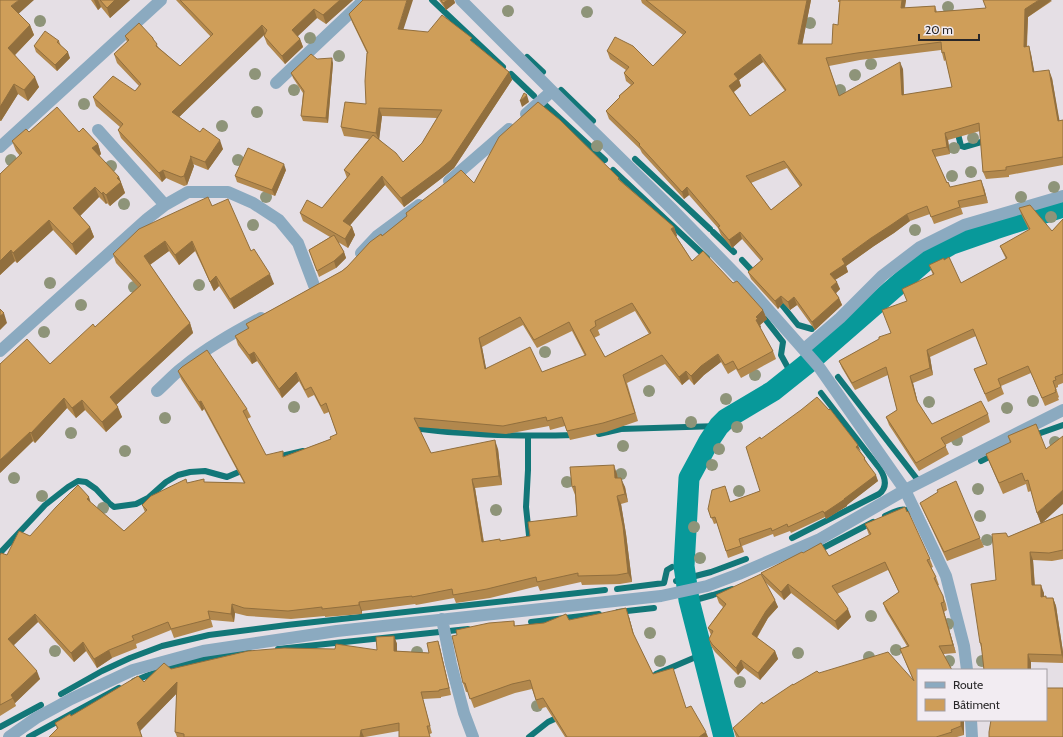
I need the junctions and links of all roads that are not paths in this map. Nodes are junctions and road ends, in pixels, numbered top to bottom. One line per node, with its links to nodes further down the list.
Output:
1 (161, 0): 7 (street)
2 (364, 0): 4 (street)
3 (461, 0): 5 (street)
4 (276, 83)
5 (552, 91): 8 (street); 15 (street)
6 (98, 130): 11 (street)
7 (0, 148)
8 (440, 188)
9 (1063, 196): 15 (street)
10 (428, 198): 12 (street)
11 (165, 204): 13 (street); 16 (street)
12 (351, 264)
13 (327, 281)
14 (268, 314): 17 (street)
15 (804, 350): 19 (street)
16 (0, 351)
17 (157, 391)
18 (1063, 410): 19 (street)
19 (906, 490): 20 (street); 21 (street)
20 (442, 619): 23 (street); 24 (street)
21 (966, 669)
22 (971, 721): 25 (street)
23 (9, 737)
24 (474, 737)
25 (972, 737)

